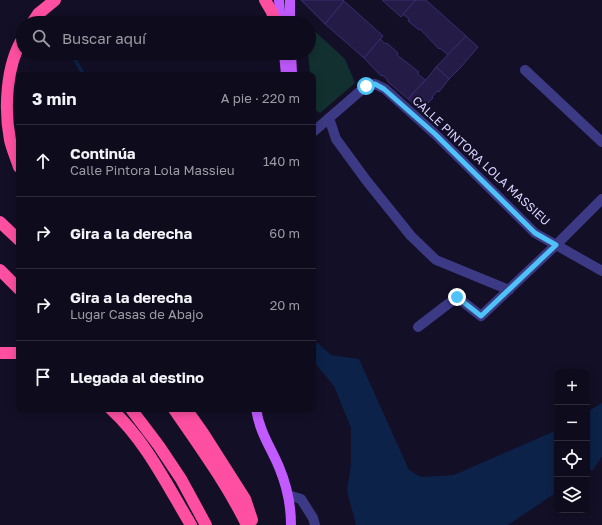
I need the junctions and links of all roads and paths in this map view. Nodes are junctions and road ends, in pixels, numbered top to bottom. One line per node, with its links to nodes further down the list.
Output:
1 (55, 0): 5 (highway)
2 (265, 0): 6 (highway)
3 (279, 0): 7 (main road)
4 (290, 0): 8 (main road)
5 (37, 16)
6 (273, 16)
7 (280, 16)
8 (290, 16)
9 (16, 52): 18 (highway)
10 (285, 60): 13 (main road)
11 (291, 60): 14 (main road)
12 (525, 70): 17 (street)
13 (286, 72)
14 (292, 72)
15 (329, 118): 16 (street, CALLE PINTORA LOLA MASSIEU); 22 (street, CALLE PINTORA LOLA MASSIEU); 26 (street)
16 (316, 129)
17 (602, 142)
18 (16, 158)
19 (602, 199): 22 (street)
20 (0, 222): 21 (highway)
21 (16, 237)
22 (556, 245): 24 (street, CALLE PINTORA LOLA MASSIEU); 26 (street)
23 (0, 270): 25 (highway)
24 (602, 271)
25 (16, 285)
26 (509, 290): 27 (street)
27 (418, 328)
28 (0, 353): 29 (highway)
29 (16, 353)
30 (114, 412): 38 (highway)
31 (132, 412): 37 (highway)
32 (176, 412): 36 (highway)
33 (188, 412): 36 (highway)
34 (257, 412): 35 (main road)
35 (288, 495): 41 (main road); 42 (street)
36 (241, 503): 39 (highway); 40 (highway)
37 (204, 521)
38 (191, 525)
39 (247, 525)
40 (254, 525)
41 (291, 525)
42 (315, 525)

